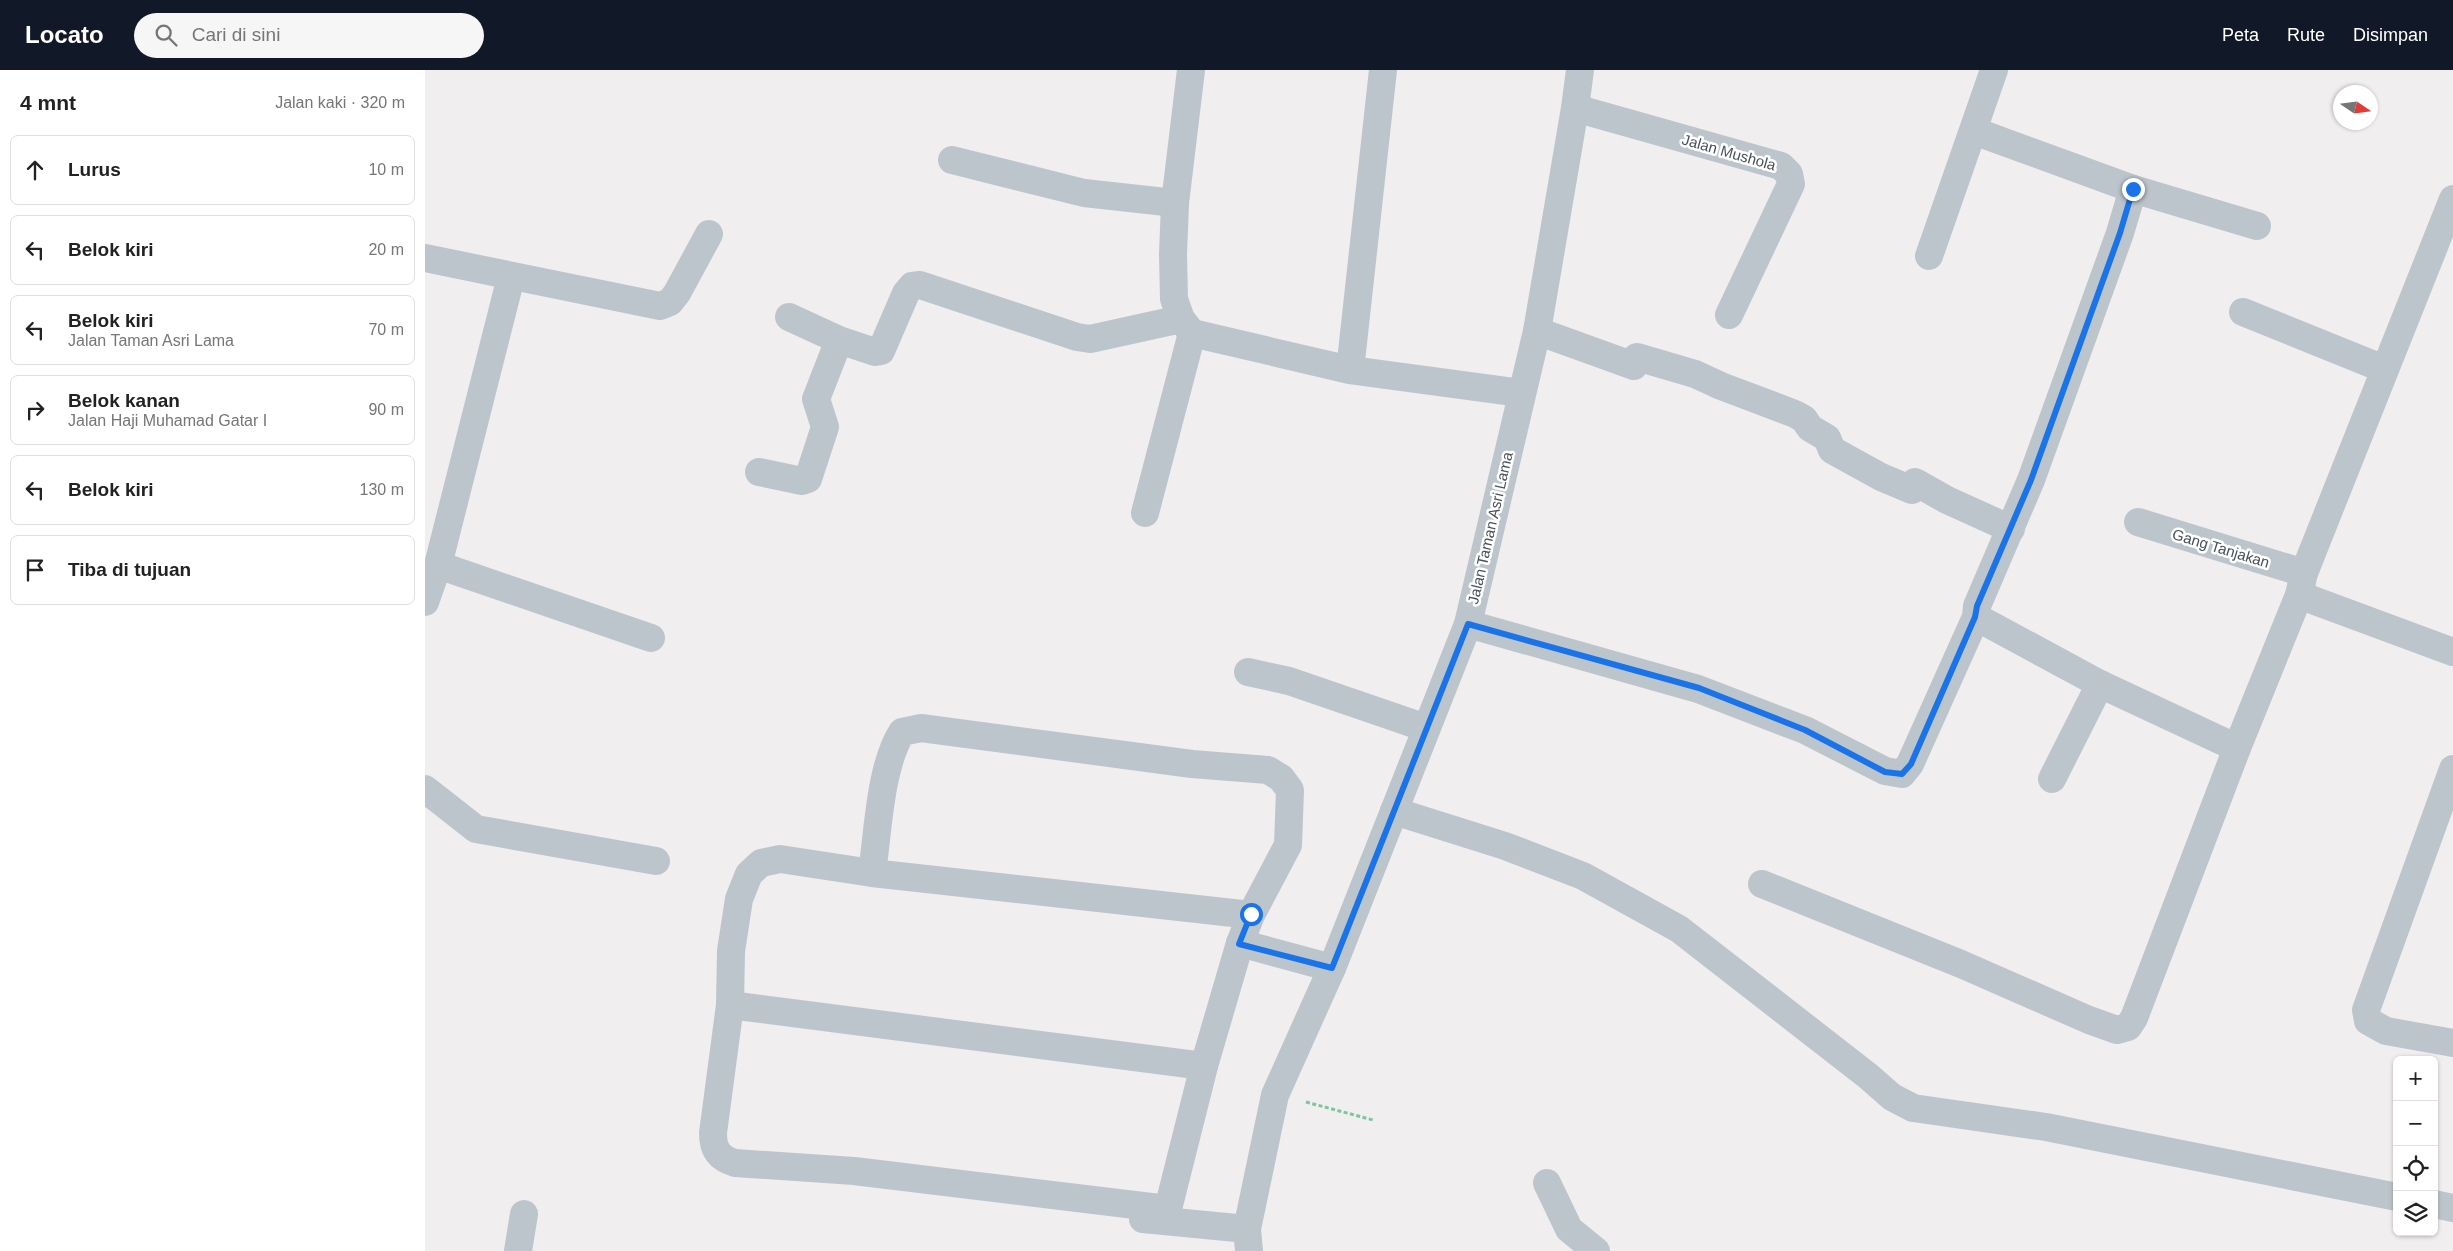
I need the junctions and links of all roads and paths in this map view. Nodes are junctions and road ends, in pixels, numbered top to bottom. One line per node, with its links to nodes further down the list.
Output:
1 (1191, 70): 10 (street)
2 (1383, 70): 23 (street)
3 (1580, 70): 5 (street, Jalan Taman Asri Lama)
4 (1994, 70): 6 (street)
5 (1575, 108): 17 (street, Jalan Mushola); 20 (street, Jalan Taman Asri Lama)
6 (1974, 130): 8 (street); 13 (street)
7 (952, 160): 10 (street)
8 (2133, 189): 11 (street); 28 (street)
9 (2453, 198): 22 (street)
10 (1175, 203): 19 (street)
11 (2257, 226)
12 (709, 234): 15 (street)
13 (1929, 256)
14 (425, 258): 15 (street)
15 (511, 277): 29 (street)
16 (2243, 312): 22 (street)
17 (1729, 315)
18 (789, 318): 21 (street)
19 (1187, 326): 21 (street); 23 (street); 26 (street)
20 (1537, 331): 24 (street, Jalan Taman Asri Lama); 28 (street)
21 (839, 340): 25 (street)
22 (2384, 369): 30 (street)
23 (1350, 370): 24 (street)
24 (1521, 393): 33 (street, Jalan Taman Asri Lama)
25 (759, 472)
26 (1145, 513)
27 (2137, 522): 30 (street, Gang Tanjakan)
28 (2011, 529): 32 (street)
29 (438, 565): 31 (street); 34 (street)
30 (2301, 584): 35 (street, Gang Tanjakan); 39 (street)
31 (425, 602)
32 (1975, 617): 33 (street); 37 (street)
33 (1468, 624): 38 (street, Jalan Taman Asri Lama)
34 (651, 638)
35 (2453, 652)
36 (1248, 672): 38 (street)
37 (2100, 684): 39 (street); 41 (street)
38 (1426, 728): 43 (street, Jalan Taman Asri Lama)
39 (2237, 748): 46 (street)
40 (2453, 769): 51 (street)
41 (2052, 778)
42 (425, 789): 44 (street)
43 (1394, 812): 49 (street, Jalan Taman Asri Lama); 56 (street)
44 (656, 861)
45 (872, 873): 47 (street); 47 (street); 50 (street)
46 (1762, 884)
47 (1251, 914): 48 (street)
48 (1239, 944): 49 (street); 52 (street)
49 (1332, 968): 61 (street, Jalan Taman Asri Lama)
50 (730, 1005): 52 (street); 52 (street)
51 (2453, 1043)
52 (1205, 1066)
53 (1298, 1100): 54 (path)
54 (1373, 1120)
55 (1547, 1183): 63 (street)
56 (2393, 1196)
57 (978, 1200): 61 (street)
58 (2438, 1205): 59 (street)
59 (2453, 1208)
60 (525, 1214): 62 (street)
61 (1248, 1240)
62 (518, 1251)
63 (1596, 1251)

